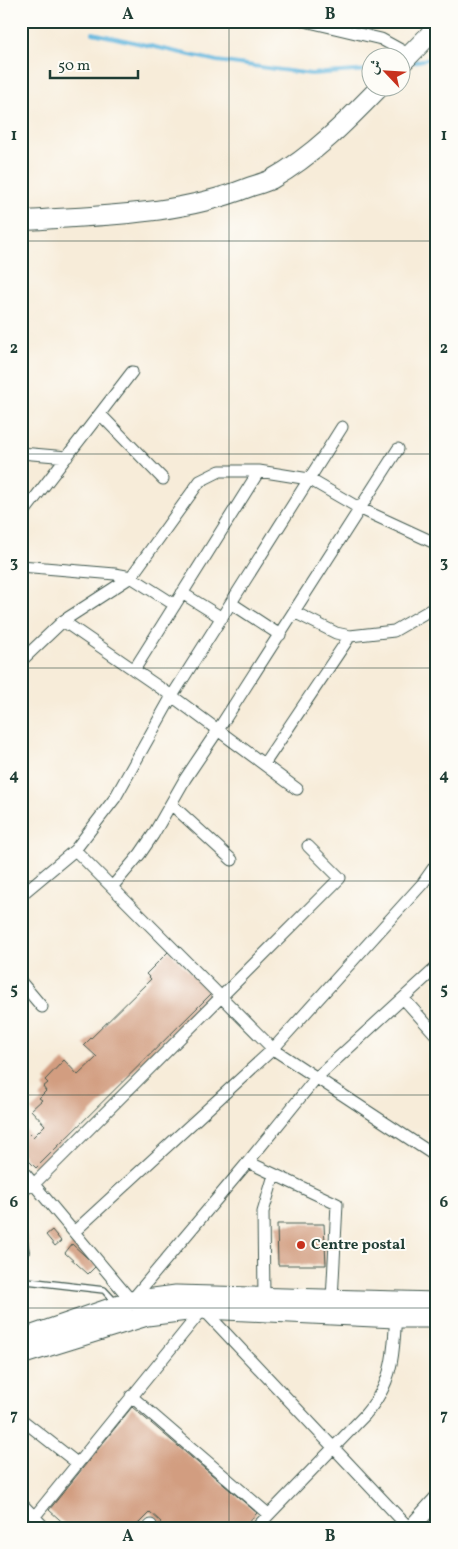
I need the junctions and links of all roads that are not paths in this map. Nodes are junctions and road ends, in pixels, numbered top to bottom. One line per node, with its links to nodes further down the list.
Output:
1 (305, 21): 3 (street)
2 (437, 27): 4 (main road)
3 (391, 48)
4 (410, 55)
5 (369, 98): 6 (main road)
6 (21, 221)
7 (132, 372): 8 (street)
8 (100, 414): 12 (street); 14 (street)
9 (342, 427): 15 (street)
10 (398, 449): 16 (street)
11 (21, 454): 12 (street)
12 (67, 457): 17 (street)
13 (259, 471): 15 (street); 20 (street); 21 (street)
14 (163, 479)
15 (309, 479): 16 (street); 22 (street)
16 (359, 508): 18 (street); 25 (street)
17 (21, 516)
18 (437, 544)
19 (21, 566): 20 (street)
20 (131, 577): 23 (street); 27 (street)
21 (182, 593): 23 (street); 26 (street)
22 (231, 602): 26 (street); 28 (street)
23 (174, 605): 31 (street)
24 (437, 606): 29 (street)
25 (294, 612): 28 (street); 29 (street)
26 (222, 618): 32 (street)
27 (63, 621): 30 (street); 31 (street)
28 (280, 634): 33 (street)
29 (350, 636): 34 (street)
30 (21, 661)
31 (134, 670): 32 (street)
32 (172, 696): 33 (street); 38 (street)
33 (218, 730): 34 (street); 36 (street)
34 (264, 764): 35 (street)
35 (297, 789)
36 (171, 804): 39 (street); 41 (street)
37 (308, 846): 45 (street)
38 (75, 850): 41 (street); 42 (street)
39 (232, 860)
40 (437, 863): 49 (street)
41 (112, 886): 45 (street)
42 (21, 895)
43 (437, 967): 46 (street)
44 (21, 982): 47 (street)
45 (222, 997): 49 (street); 55 (street)
46 (403, 998): 48 (street); 50 (street)
47 (42, 1007)
48 (437, 1036)
49 (273, 1049): 50 (street); 57 (street)
50 (316, 1078): 51 (street); 52 (street)
51 (437, 1156)
52 (248, 1162): 54 (street); 62 (street)
53 (21, 1168): 55 (street)
54 (274, 1175): 59 (street); 60 (street)
55 (34, 1184): 56 (street); 57 (street)
56 (21, 1191)
57 (74, 1232): 62 (street)
58 (27, 1281): 62 (lane)
59 (264, 1298): 60 (main road); 62 (main road)
60 (332, 1300): 64 (main road)
61 (437, 1302): 64 (main road)
62 (125, 1304): 65 (street); 67 (main road)
63 (203, 1309): 64 (main road); 65 (main road); 69 (street); 71 (street)
64 (396, 1310): 66 (main road); 71 (street)
65 (147, 1316): 68 (main road)
66 (437, 1318)
67 (21, 1339)
68 (21, 1355)
69 (131, 1396): 72 (street); 75 (street)
70 (21, 1419): 72 (street)
71 (334, 1446): 75 (street); 78 (street)
72 (77, 1463): 76 (street)
73 (437, 1500): 78 (street)
74 (21, 1503): 76 (street)
75 (268, 1514): 77 (street)
76 (38, 1523)
77 (256, 1528)
78 (410, 1528)

